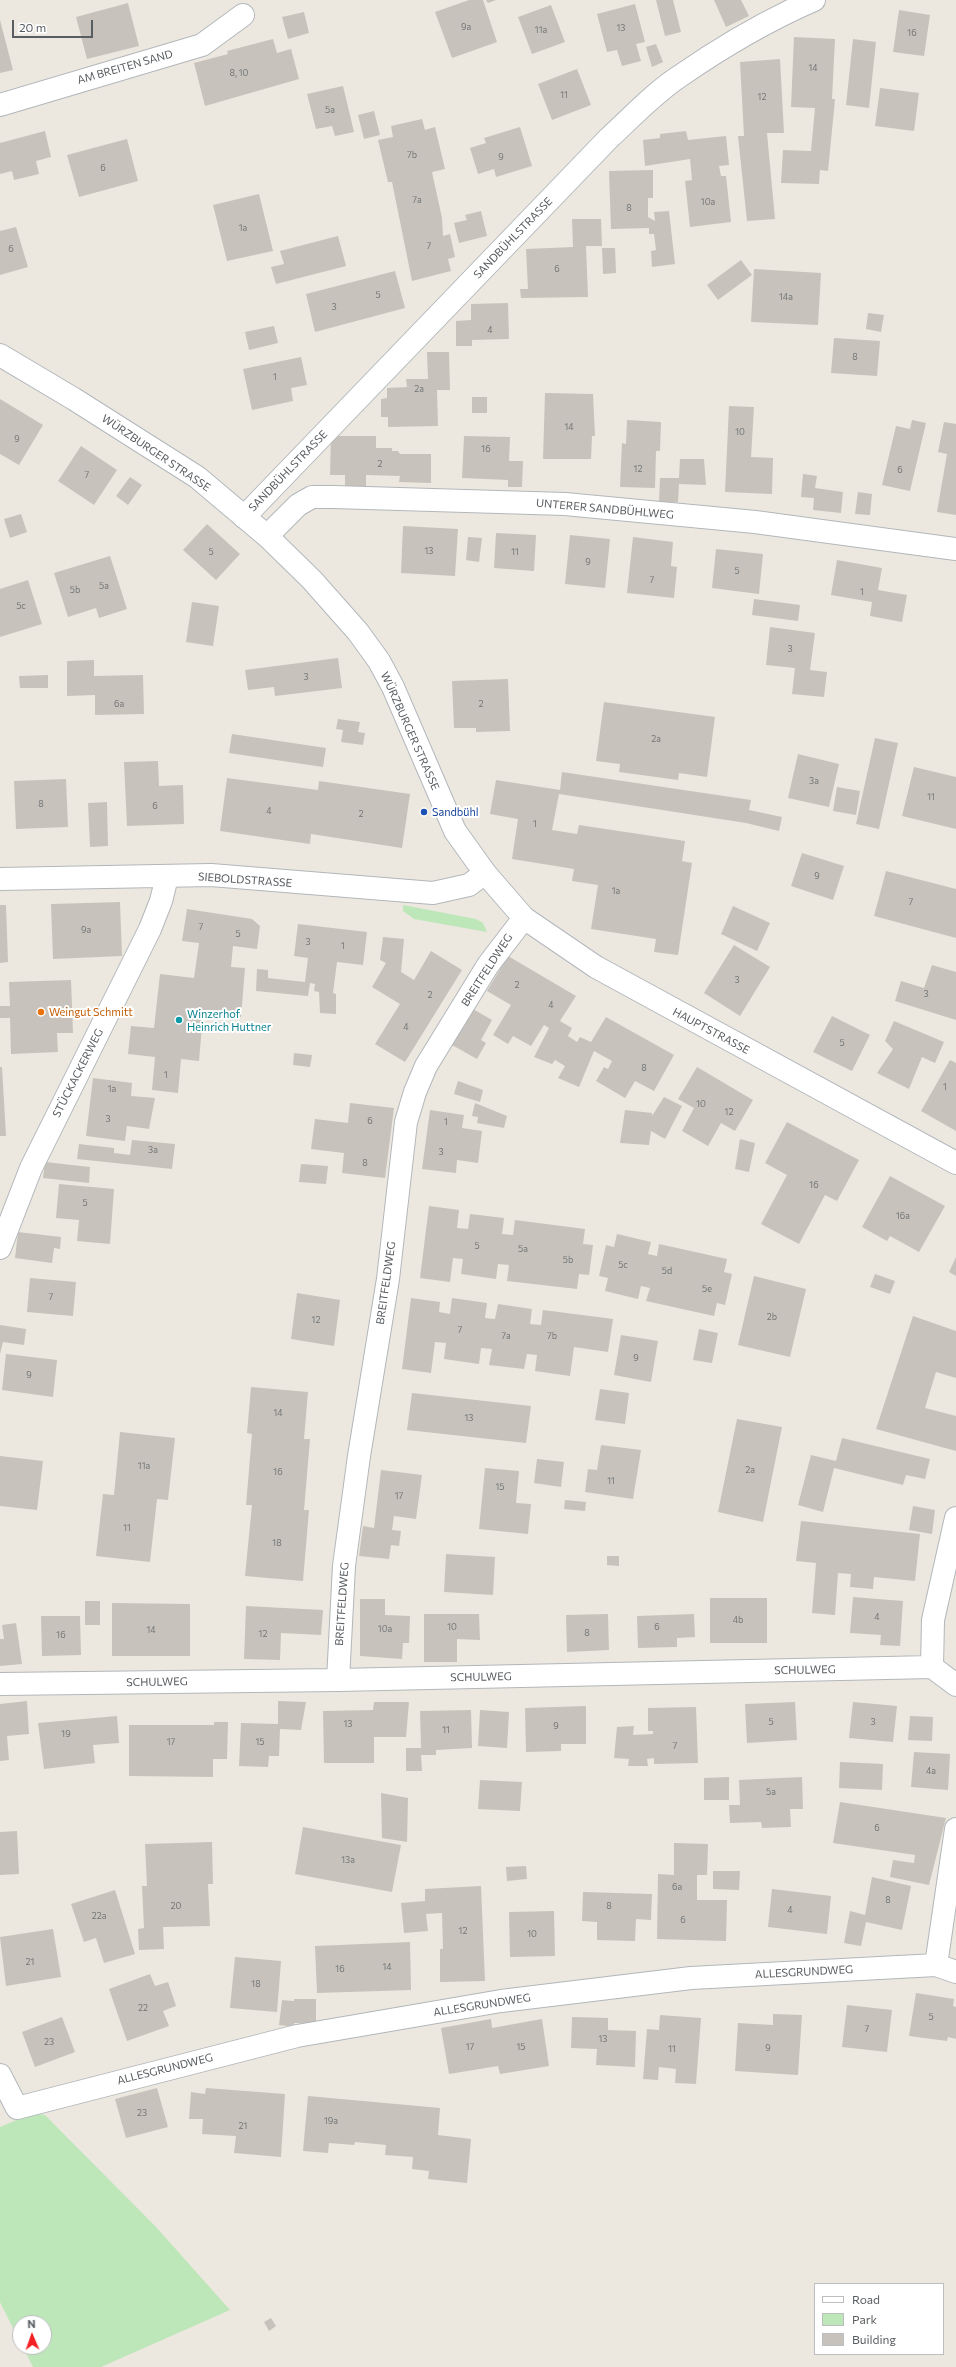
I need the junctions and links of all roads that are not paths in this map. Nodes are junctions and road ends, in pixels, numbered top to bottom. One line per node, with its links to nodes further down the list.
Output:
1 (814, 0): 5 (street, SANDBÜHLSTRASSE)
2 (243, 15): 3 (street, AM BREITEN SAND)
3 (0, 105)
4 (0, 354): 5 (street, WÜRZBURGER STRASSE)
5 (244, 516): 6 (street, WÜRZBURGER STRASSE)
6 (267, 536): 7 (street, UNTERER SANDBÜHLWEG); 8 (street, WÜRZBURGER STRASSE)
7 (956, 548)
8 (485, 873): 9 (street, SIEBOLDSTRASSE); 11 (street, HAUPTSTRASSE)
9 (167, 877): 10 (street, SIEBOLDSTRASSE); 13 (street, STÜCKACKERWEG)
10 (0, 878)
11 (524, 918): 12 (street, HAUPTSTRASSE); 16 (street, BREITFELDWEG)
12 (956, 1163)
13 (0, 1248)
14 (956, 1518): 15 (street)
15 (932, 1667): 16 (street, SCHULWEG); 18 (street)
16 (338, 1680): 17 (street, SCHULWEG)
17 (0, 1684)
18 (956, 1685)
19 (956, 1829): 20 (street)
20 (946, 1969): 21 (street, ALLESGRUNDWEG)
21 (0, 2075)

